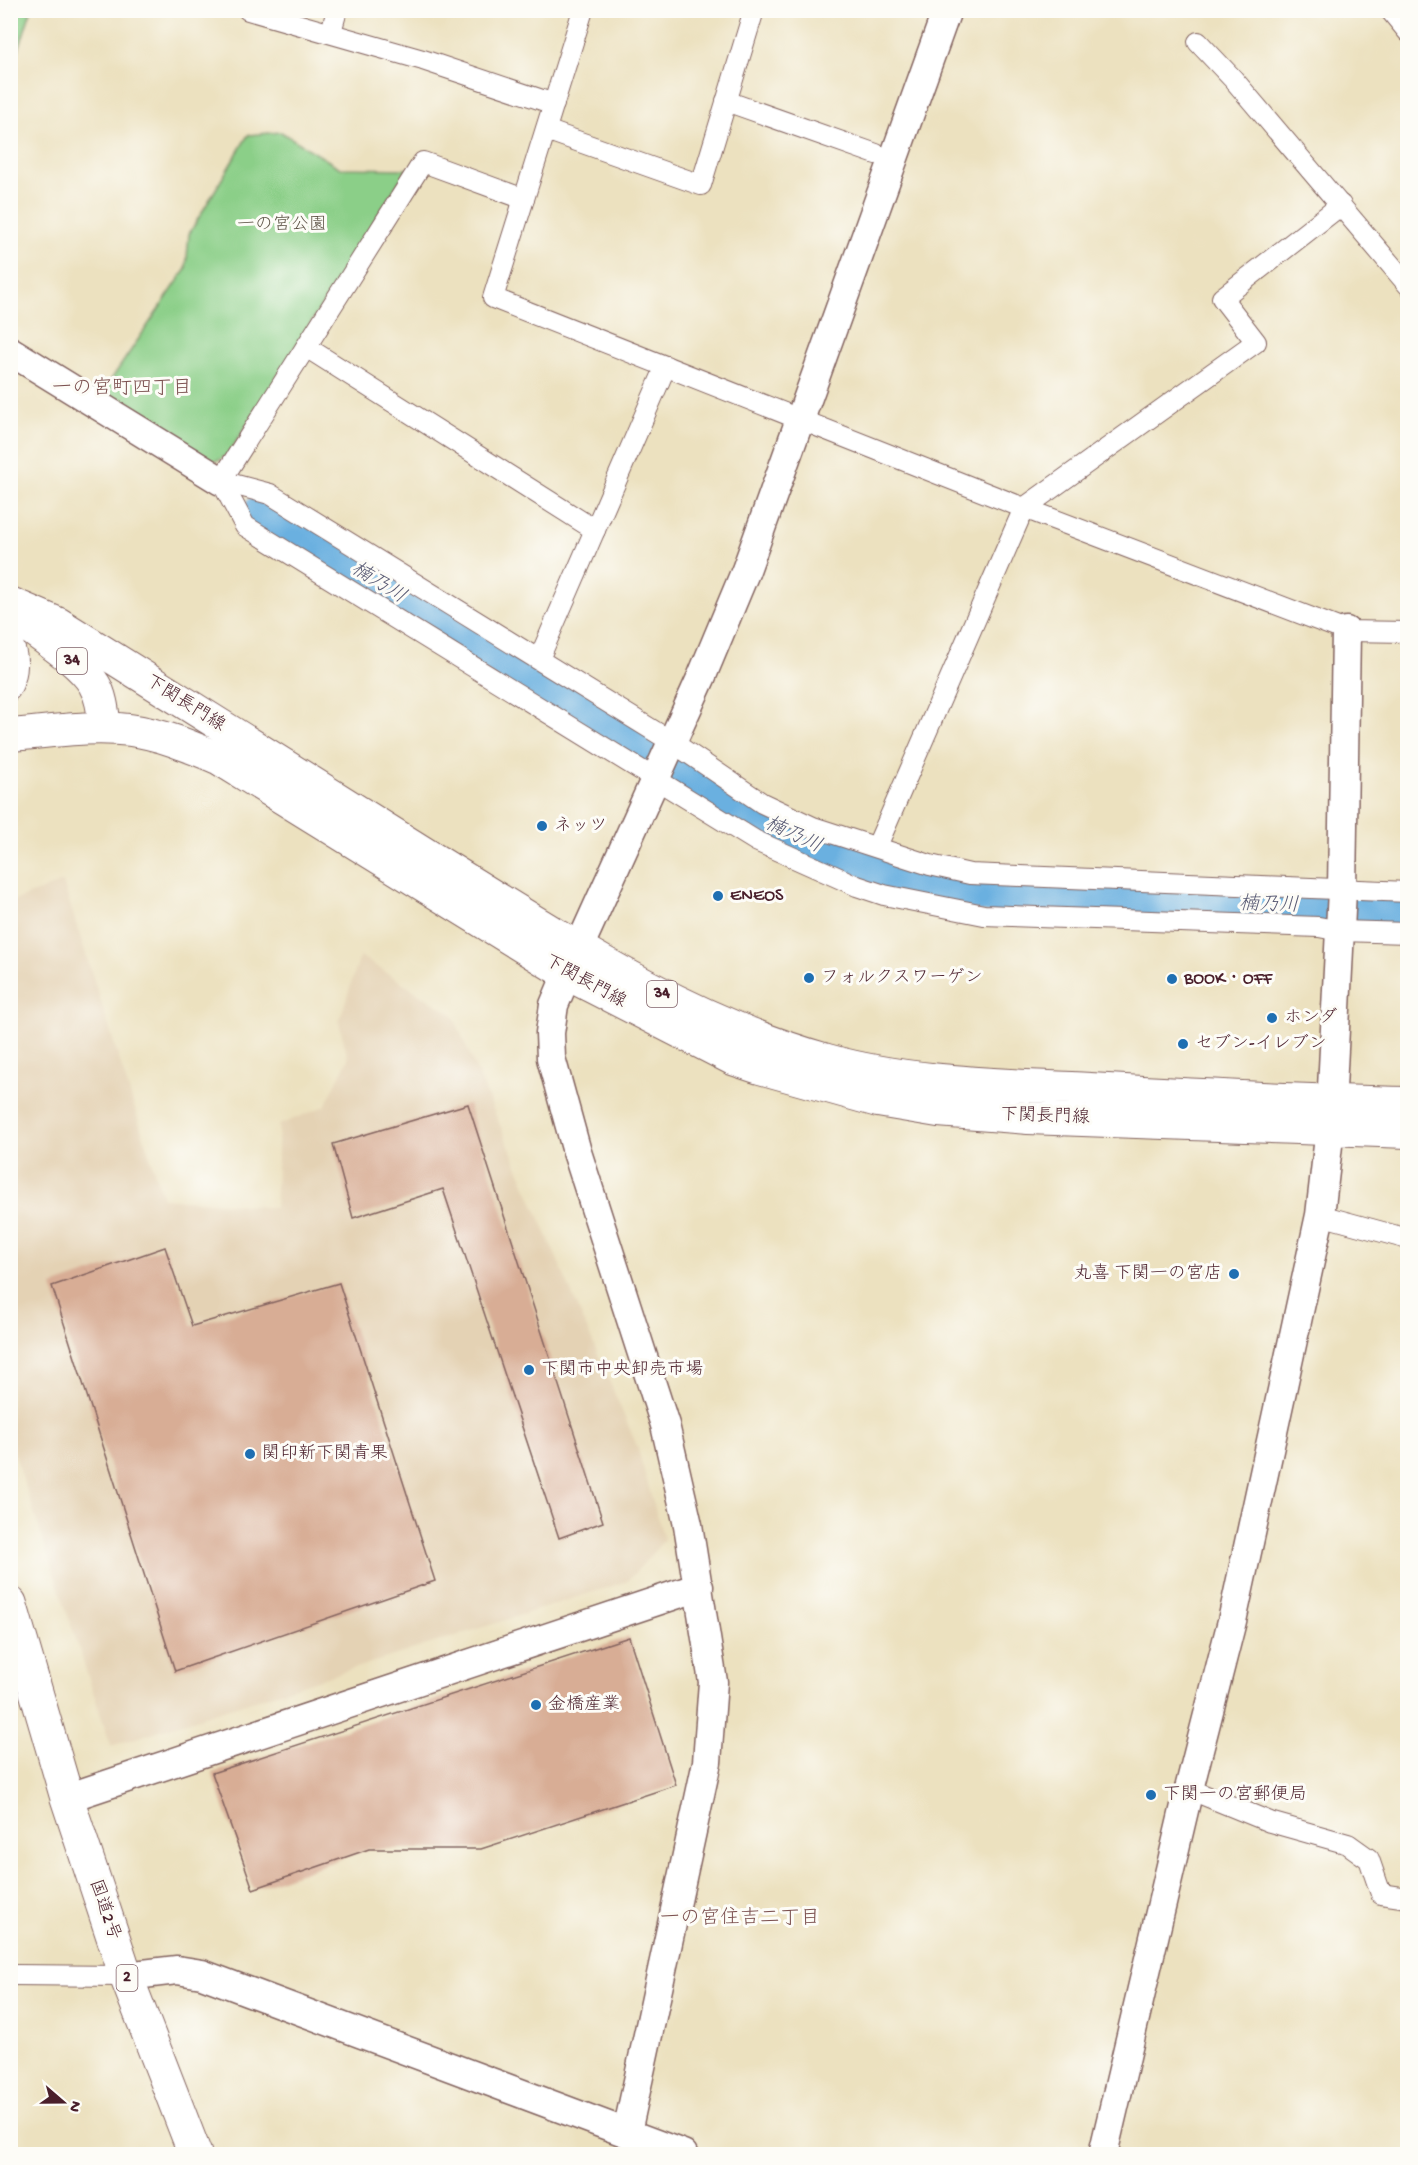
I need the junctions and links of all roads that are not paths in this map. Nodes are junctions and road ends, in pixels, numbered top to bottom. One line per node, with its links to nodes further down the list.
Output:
1 (248, 10): 7 (street)
2 (337, 10): 7 (street)
3 (583, 10): 11 (street)
4 (754, 10): 10 (street)
5 (947, 10): 20 (street)
6 (1390, 10): 8 (street)
7 (331, 32): 11 (street)
8 (1407, 32)
9 (1198, 42): 15 (street)
10 (726, 101): 12 (street); 13 (street)
11 (554, 105): 12 (street)
12 (546, 130): 14 (street)
13 (876, 154)
14 (524, 199): 17 (street); 19 (street)
15 (1341, 205): 16 (street); 22 (street)
16 (1407, 285)
17 (306, 347): 21 (street); 23 (street)
18 (10, 351): 21 (street)
19 (666, 366): 20 (street); 23 (street)
20 (801, 419): 22 (street); 33 (street)
21 (220, 481): 29 (street); 35 (street)
22 (1024, 508): 26 (street); 36 (street)
23 (595, 530): 29 (street)
24 (10, 603): 40 (main road, 下関長門線 / 34)
25 (10, 613): 31 (main road, 34)
26 (1346, 631): 27 (street); 38 (street)
27 (1407, 632)
28 (10, 638): 30 (street)
29 (539, 659): 33 (street)
30 (10, 690)
31 (94, 729): 32 (main road); 34 (main road); 40 (main road, 下関長門線 / 34)
32 (10, 735)
33 (670, 745): 35 (street); 36 (street)
34 (10, 748)
35 (656, 776): 38 (street); 40 (street)
36 (877, 846): 38 (street)
37 (1407, 892): 38 (street)
38 (1341, 911): 39 (street); 42 (street)
39 (1407, 933)
40 (572, 961): 42 (main road, 下関長門線 / 34); 46 (street)
41 (1407, 1103): 42 (main road, 下関長門線 / 34)
42 (1330, 1115): 43 (main road, 下関長門線 / 34); 44 (street)
43 (1407, 1132)
44 (1320, 1215): 45 (street); 49 (street)
45 (1407, 1239)
46 (699, 1587): 50 (street); 54 (street)
47 (10, 1603): 50 (highway, 国道2号 / 2)
48 (10, 1655): 50 (highway, 国道2号 / 2)
49 (1189, 1789): 51 (street); 57 (street)
50 (67, 1798): 53 (highway, 国道2号 / 2)
51 (1407, 1899)
52 (10, 1975): 53 (street)
53 (126, 1976): 54 (street); 55 (highway, 国道2号 / 2)
54 (627, 2132): 56 (street)
55 (195, 2154)
56 (679, 2154)
57 (1103, 2154)

